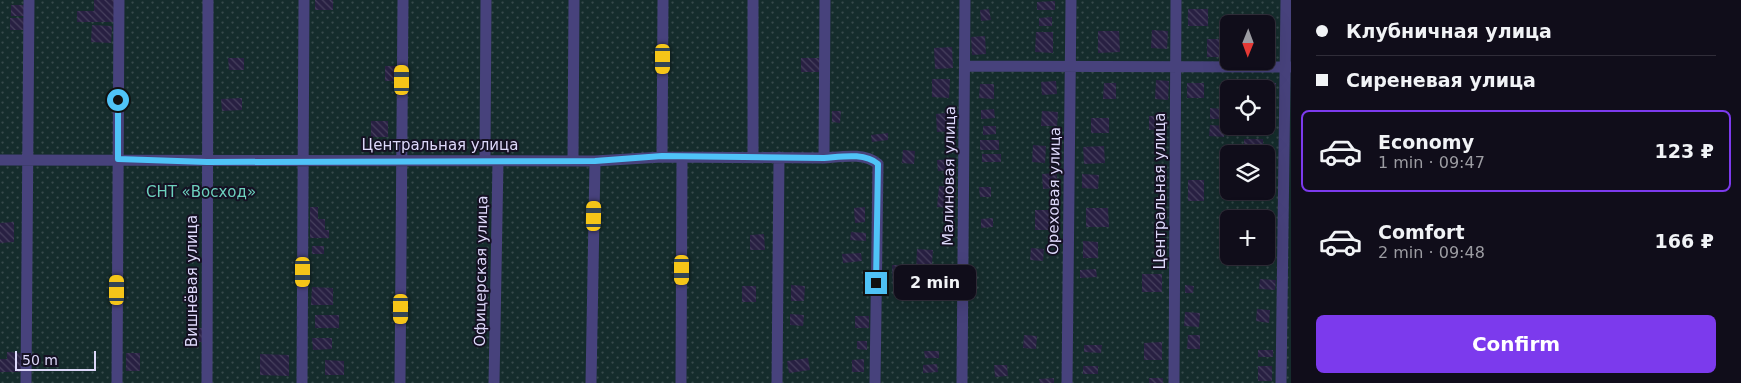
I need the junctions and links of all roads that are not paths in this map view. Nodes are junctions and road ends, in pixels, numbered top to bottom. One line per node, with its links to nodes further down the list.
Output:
1 (29, 0): 30 (street)
2 (119, 0): 24 (street)
3 (208, 0): 33 (street, Вишнёвая улица)
4 (304, 0): 31 (street)
5 (403, 0): 27 (street)
6 (486, 0): 28 (street)
7 (574, 0): 25 (street)
8 (663, 0): 19 (street)
9 (753, 0): 20 (street)
10 (825, 0): 23 (street)
11 (965, 0): 16 (street, Малиновая улица)
12 (1071, 0): 15 (street, Ореховая улица)
13 (1176, 0): 17 (street, Центральная улица)
14 (1286, 0): 18 (street)
15 (1070, 65): 16 (street); 17 (street); 45 (street, Ореховая улица)
16 (965, 66): 44 (street, Малиновая улица)
17 (1176, 67): 18 (street); 46 (street, Центральная улица)
18 (1288, 67): 47 (street)
19 (662, 156): 22 (street, Центральная улица); 32 (street, Центральная улица)
20 (753, 157): 21 (street, Центральная улица); 22 (street, Центральная улица)
21 (779, 157): 23 (street, Центральная улица); 42 (street)
22 (682, 158): 41 (street)
23 (824, 158): 43 (street, Центральная улица)
24 (118, 159): 30 (street, Центральная улица); 33 (street, Центральная улица); 35 (street)
25 (573, 159): 29 (street, Центральная улица); 32 (street, Центральная улица)
26 (0, 160): 30 (street, Центральная улица)
27 (402, 160): 28 (street, Центральная улица); 31 (street, Центральная улица); 38 (street)
28 (485, 160): 29 (street, Центральная улица)
29 (498, 160): 39 (street, Офицерская улица)
30 (28, 161): 34 (street)
31 (303, 161): 33 (street, Центральная улица); 37 (street)
32 (595, 161): 40 (street)
33 (207, 162): 36 (street, Вишнёвая улица)
34 (26, 383)
35 (117, 383)
36 (207, 383)
37 (302, 383)
38 (400, 383)
39 (494, 383)
40 (591, 383)
41 (681, 383)
42 (777, 383)
43 (875, 383)
44 (962, 383)
45 (1067, 383)
46 (1174, 383)
47 (1280, 383)

